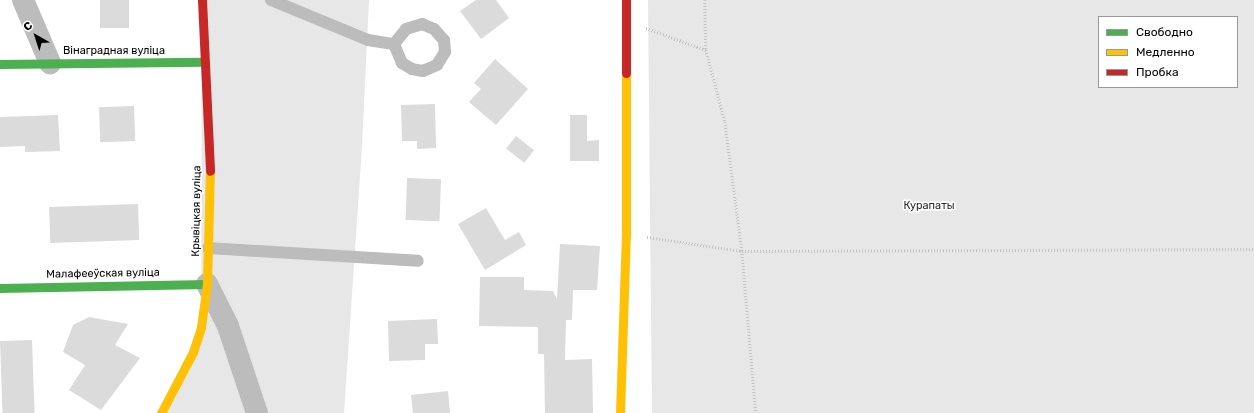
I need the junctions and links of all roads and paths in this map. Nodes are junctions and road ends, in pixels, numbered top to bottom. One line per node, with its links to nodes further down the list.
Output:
1 (23, 0): 10 (street)
2 (202, 0): 9 (street, Крывіцкая вуліца)
3 (270, 0): 7 (lane)
4 (626, 0): 6 (street)
5 (705, 0): 8 (path)
6 (627, 20): 8 (path); 12 (street)
7 (394, 44)
8 (706, 50): 15 (path)
9 (204, 62): 10 (street, Вінаградная вуліца); 13 (street, Крывіцкая вуліца)
10 (50, 63): 11 (street, Вінаградная вуліца)
11 (0, 64)
12 (626, 234): 15 (path); 21 (street)
13 (208, 248): 16 (lane); 17 (street, Крывіцкая вуліца)
14 (1254, 249): 15 (path)
15 (742, 251): 22 (path)
16 (418, 261)
17 (207, 284): 18 (street, Малафееўская вуліца); 19 (street, Крывіцкая вуліца); 20 (street)
18 (0, 288)
19 (161, 413)
20 (257, 413)
21 (620, 413)
22 (756, 413)

